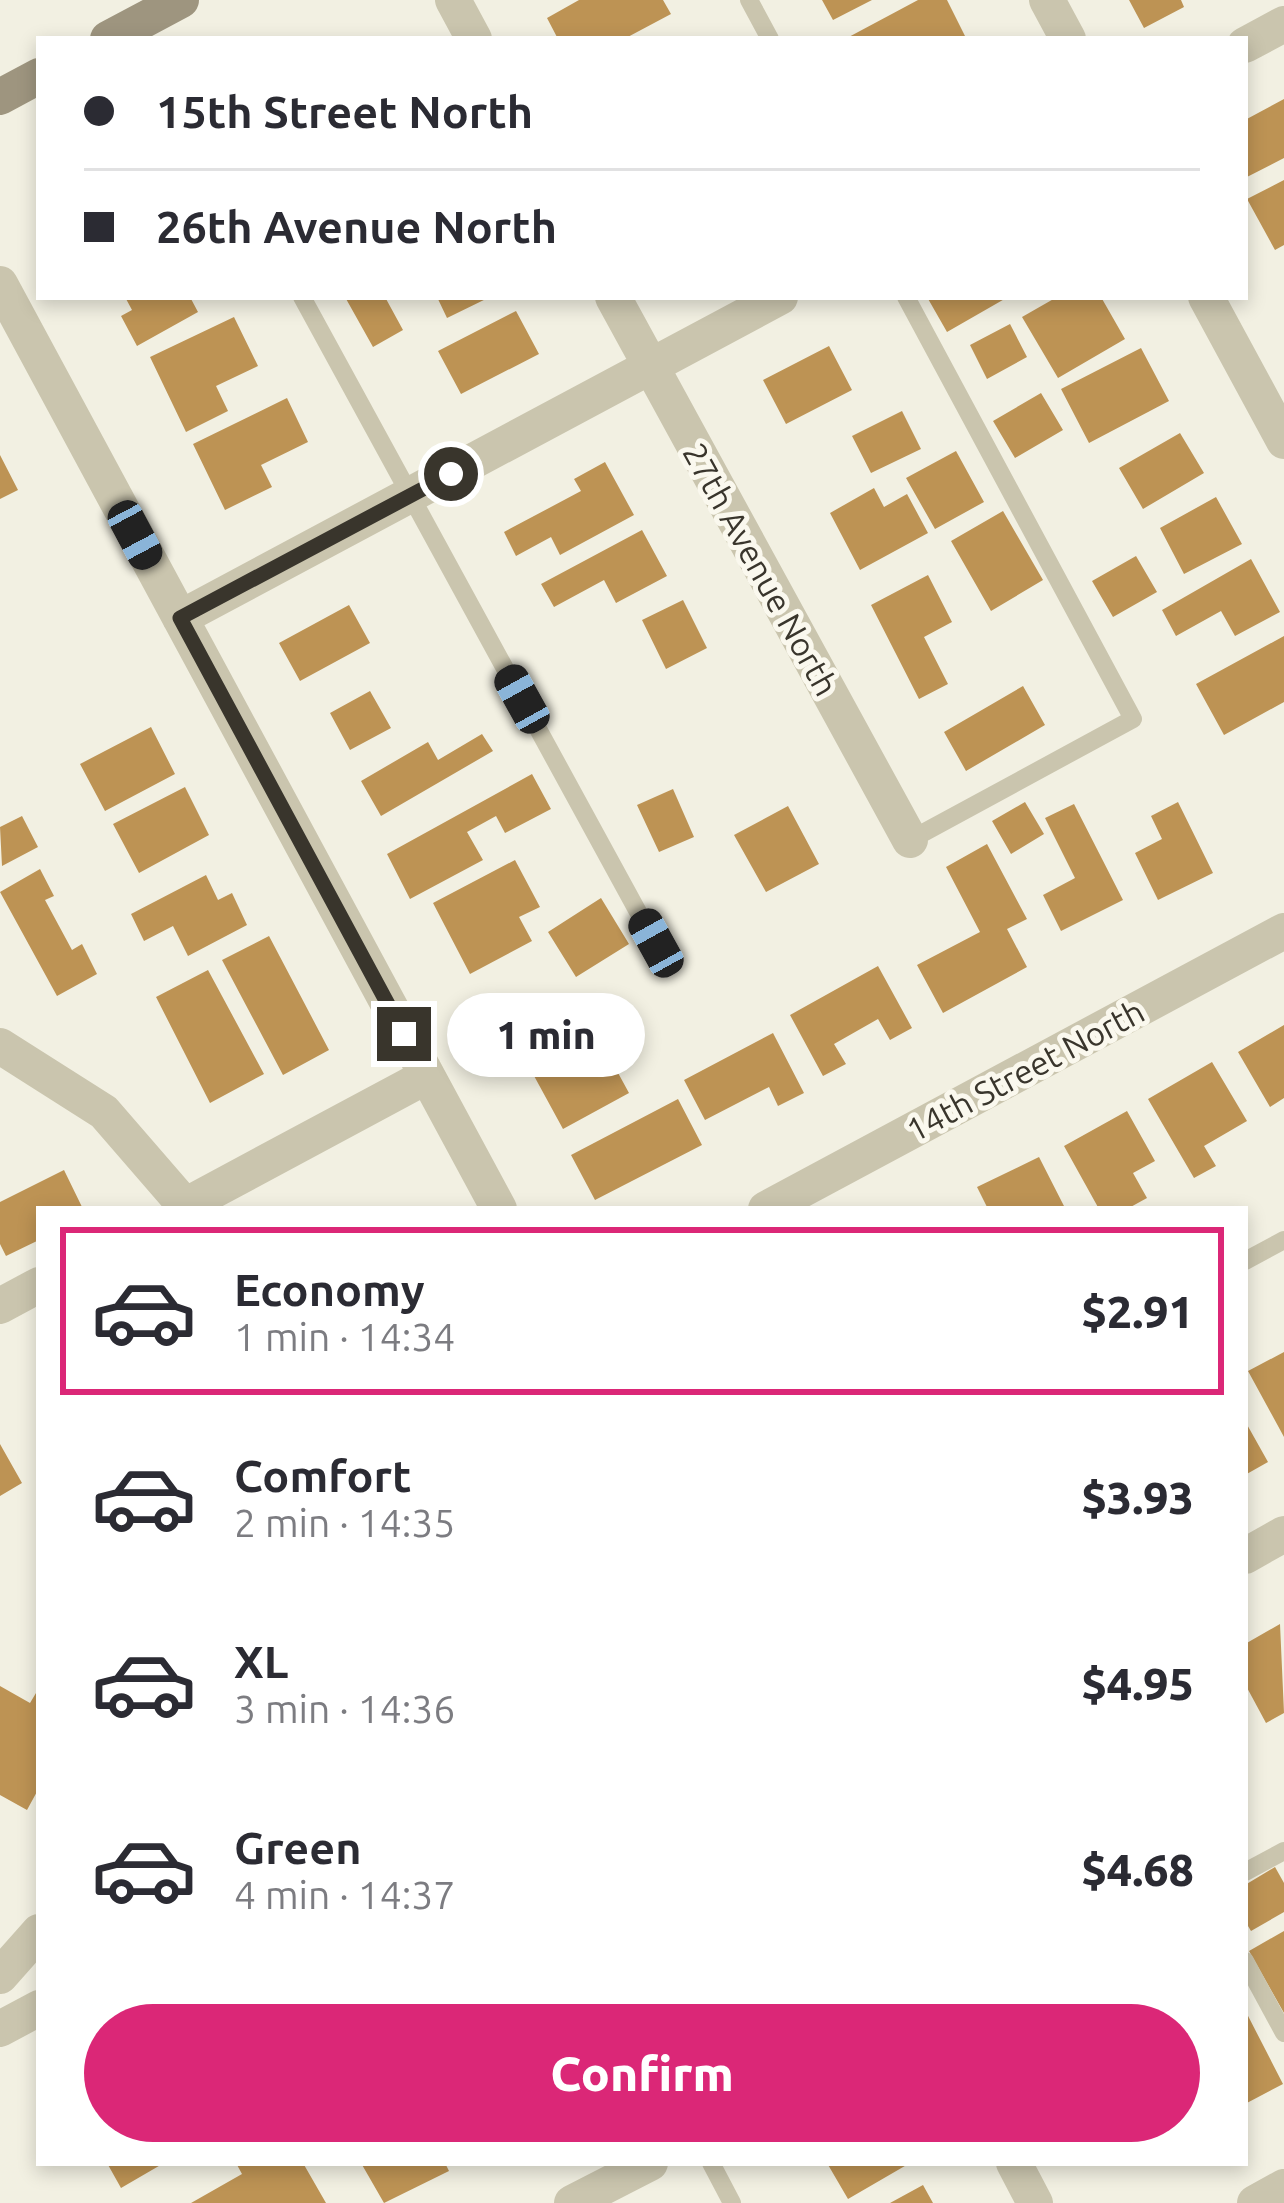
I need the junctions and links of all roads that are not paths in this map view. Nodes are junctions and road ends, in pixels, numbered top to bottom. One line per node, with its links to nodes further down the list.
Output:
1 (453, 0): 7 (street)
2 (749, 0): 8 (lane)
3 (1047, 0): 9 (street)
4 (165, 13): 6 (street)
5 (1284, 24): 10 (street)
6 (115, 36)
7 (472, 36)
8 (768, 36)
9 (1066, 36)
10 (1248, 43)
11 (36, 78): 12 (street)
12 (0, 97)
13 (0, 284): 22 (street)
14 (304, 300): 21 (lane)
15 (615, 300): 19 (street, 27th Avenue North)
16 (775, 300): 19 (street)
17 (908, 300): 23 (lane)
18 (1208, 300): 20 (street)
19 (651, 368): 21 (street); 23 (street, 27th Avenue North)
20 (1284, 441)
21 (411, 495): 22 (street); 25 (lane)
22 (180, 618): 27 (street)
23 (910, 840)
24 (1284, 931): 31 (street, 14th Street North)
25 (656, 943)
26 (0, 1046): 28 (street)
27 (427, 1076): 29 (street); 30 (street)
28 (182, 1206)
29 (188, 1206)
30 (497, 1206)
31 (772, 1206)
32 (1284, 1240): 33 (lane)
33 (1248, 1259)
34 (36, 1287): 35 (street)
35 (0, 1306)
36 (1284, 1534): 37 (street)
37 (1248, 1554)
38 (1284, 1851): 39 (lane)
39 (1248, 1871)
40 (36, 1935): 42 (street)
41 (1248, 1967): 45 (lane)
42 (0, 1976)
43 (36, 2010): 44 (street)
44 (0, 2029)
45 (1284, 2033)
46 (644, 2166): 50 (street)
47 (713, 2166): 51 (lane)
48 (1016, 2166): 52 (street)
49 (1284, 2187): 53 (street)
50 (572, 2203)
51 (732, 2203)
52 (1035, 2203)
53 (1255, 2203)

